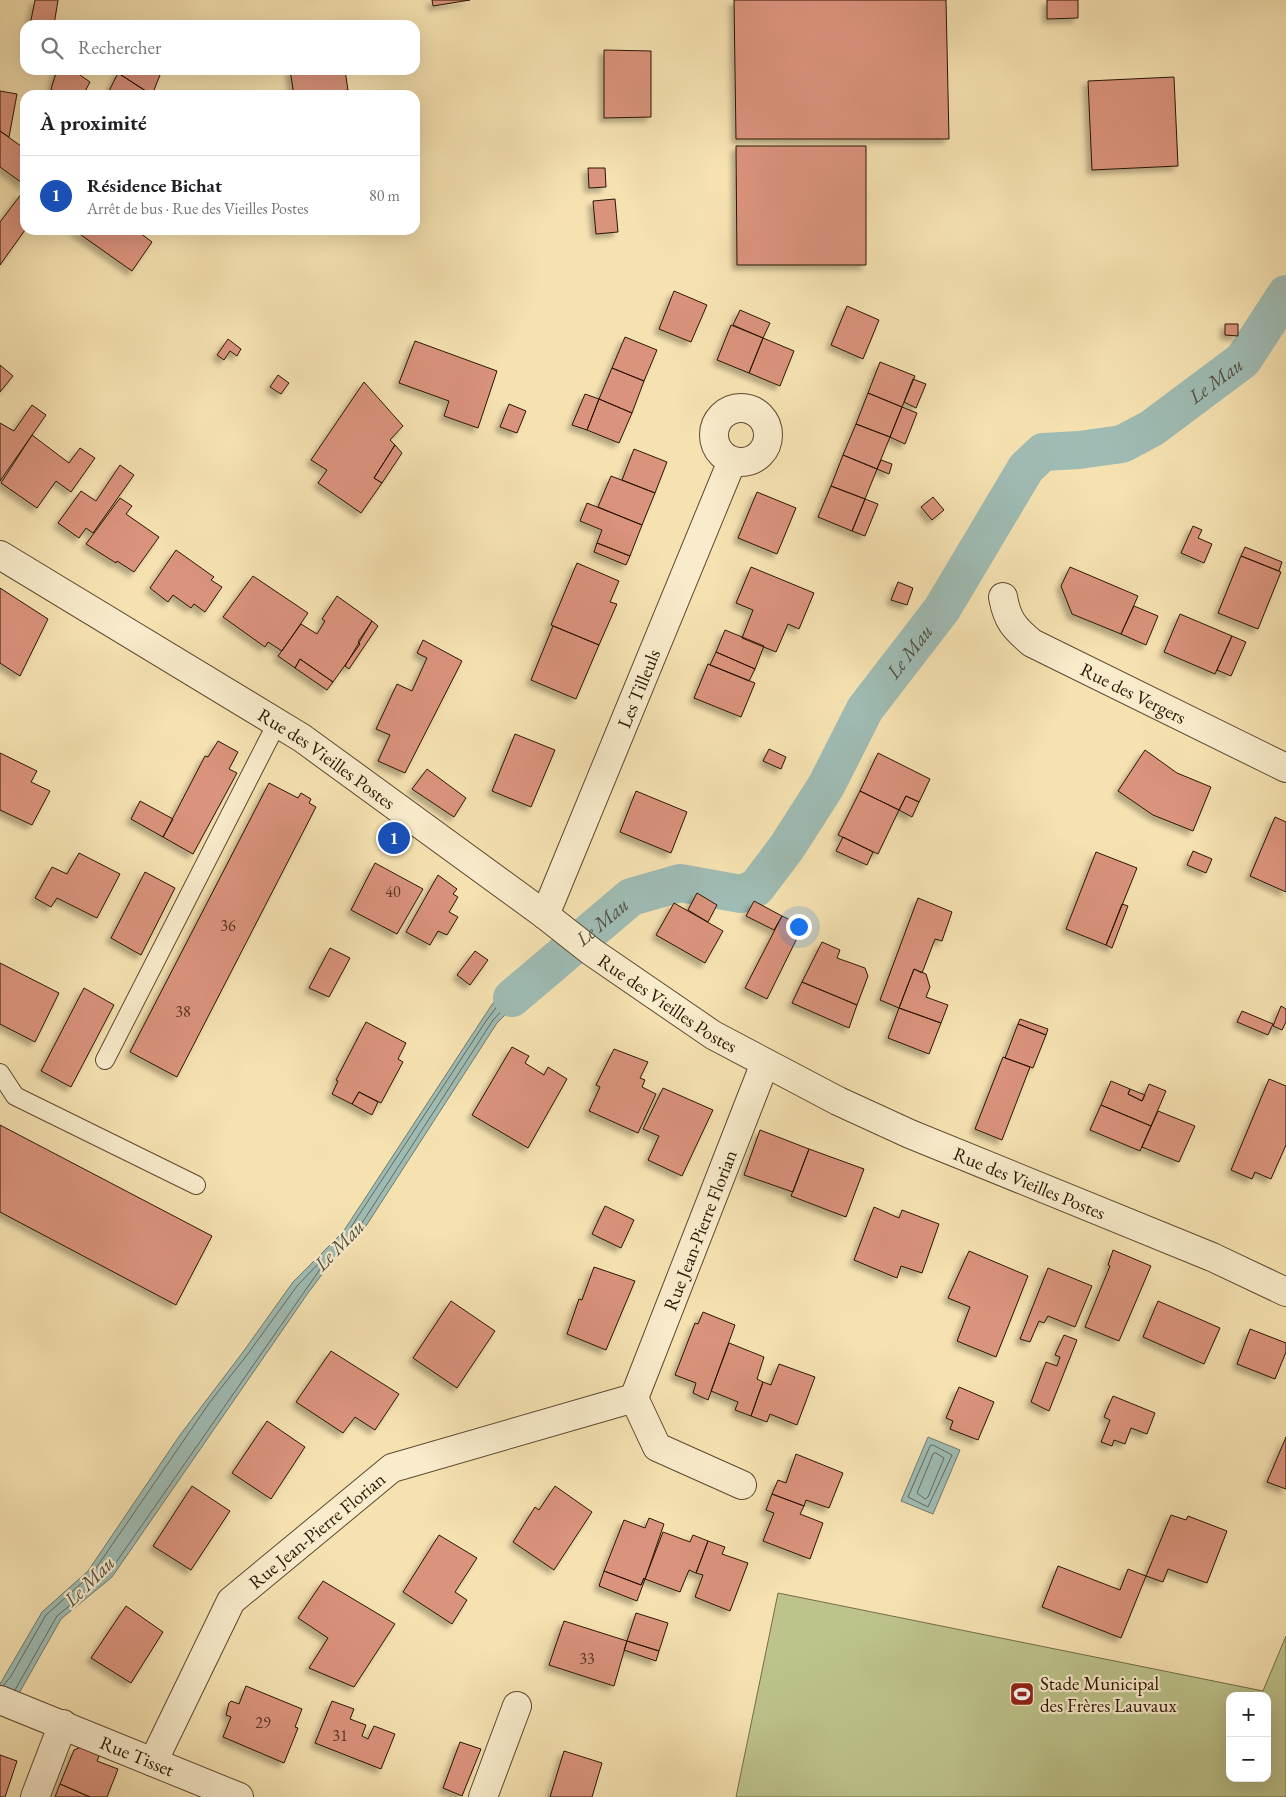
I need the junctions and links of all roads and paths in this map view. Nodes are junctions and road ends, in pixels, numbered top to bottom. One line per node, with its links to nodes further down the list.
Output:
1 (732, 461): 6 (street, Les Tilleuls)
2 (0, 555): 4 (street, Rue des Vieilles Postes)
3 (1004, 597): 5 (street, Rue des Vergers)
4 (278, 723): 6 (street, Rue des Vieilles Postes); 7 (lane)
5 (1286, 768)
6 (545, 915): 8 (street, Rue des Vieilles Postes)
7 (105, 1060)
8 (765, 1063): 11 (street, Rue des Vieilles Postes); 12 (street, Rue Jean-Pierre Florian)
9 (0, 1073): 10 (lane)
10 (196, 1185)
11 (1286, 1292)
12 (634, 1398): 13 (street); 17 (street, Rue Jean-Pierre Florian)
13 (742, 1486)
14 (11, 1704): 16 (street, Rue Tisset)
15 (517, 1706): 20 (street)
16 (63, 1724): 17 (street, Rue Tisset); 18 (street)
17 (153, 1762): 19 (street, Rue Tisset)
18 (35, 1797)
19 (239, 1797)
20 (483, 1797)

